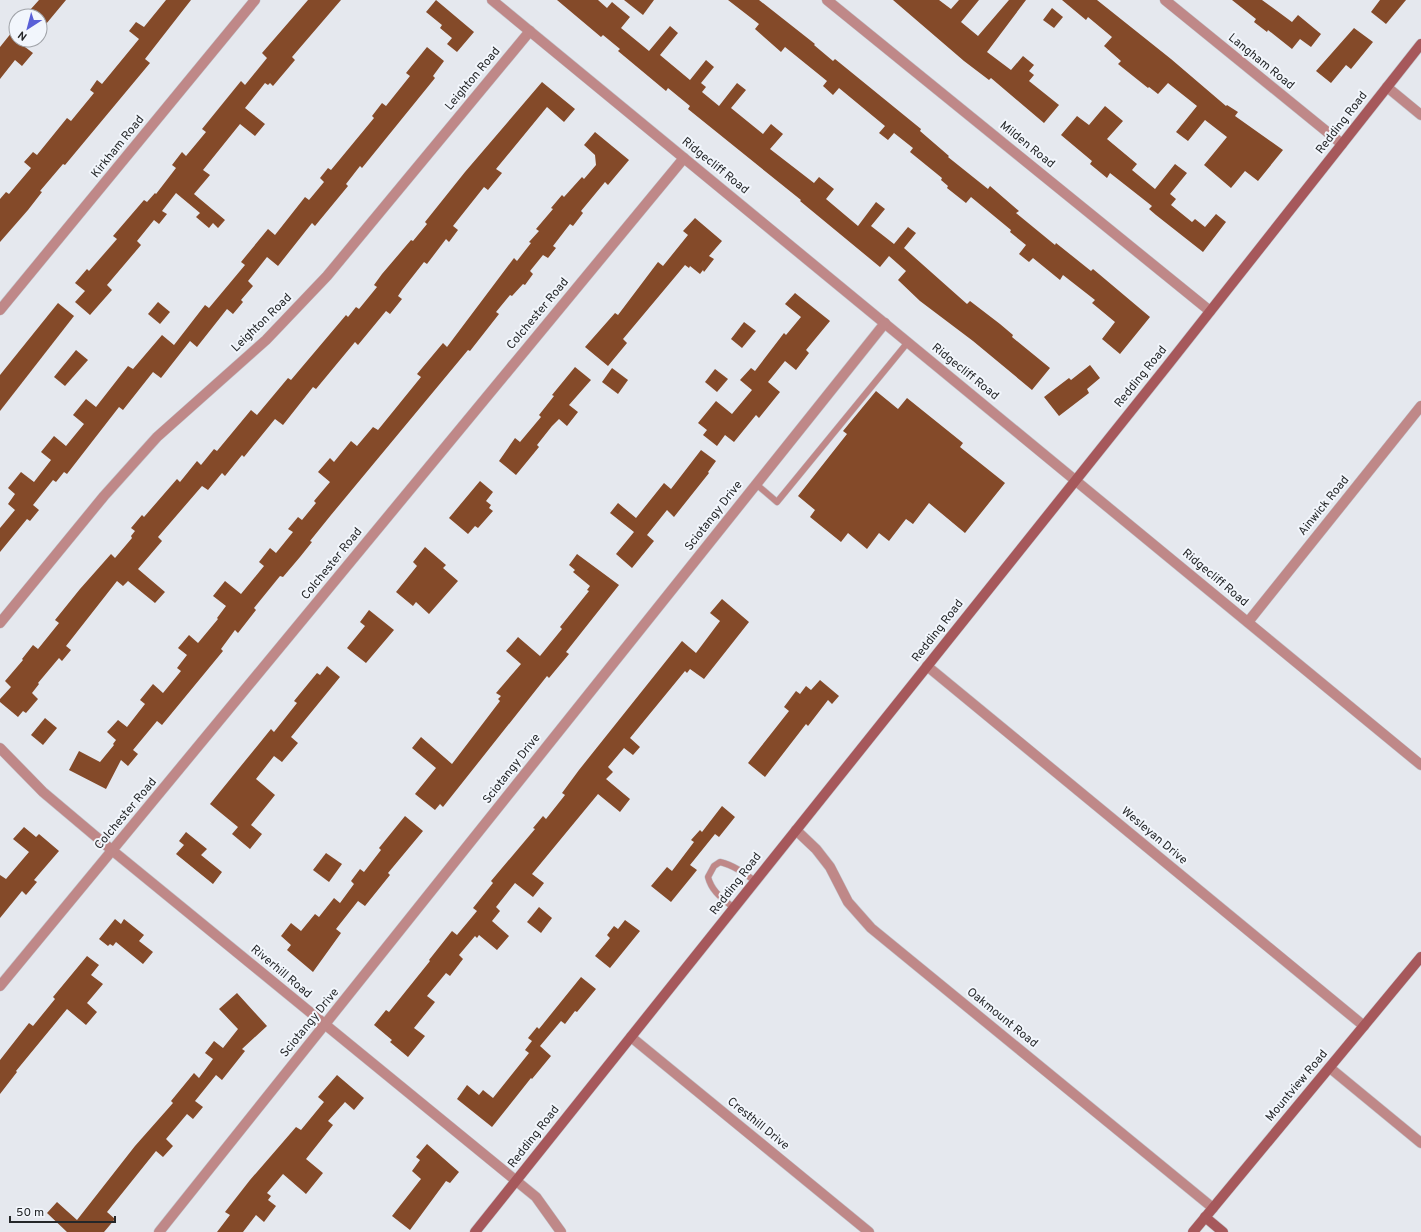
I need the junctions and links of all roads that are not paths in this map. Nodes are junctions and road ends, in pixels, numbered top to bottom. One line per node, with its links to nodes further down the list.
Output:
1 (255, 0): 11 (street, Kirkham Road)
2 (492, 0): 5 (street, Ridgecliff Road)
3 (827, 0): 12 (street, Milden Road)
4 (1165, 0): 9 (street, Langham Road)
5 (530, 31): 10 (street, Ridgecliff Road); 18 (street, Leighton Road)
6 (1421, 44): 7 (main road, Redding Road)
7 (1387, 87): 8 (street); 9 (main road, Redding Road)
8 (1421, 115)
9 (1342, 144): 12 (main road, Redding Road)
10 (684, 158): 13 (street, Ridgecliff Road); 24 (street, Colchester Road)
11 (0, 310)
12 (1210, 311): 16 (main road, Redding Road)
13 (885, 323): 14 (street, Ridgecliff Road); 17 (street, Sciotangy Drive)
14 (908, 342): 16 (street, Ridgecliff Road); 17 (lane)
15 (1421, 406): 19 (street, Ainwick Road)
16 (1075, 480): 19 (street, Ridgecliff Road); 20 (main road, Redding Road)
17 (756, 484): 29 (street, Sciotangy Drive)
18 (0, 622)
19 (1248, 622): 22 (street, Ridgecliff Road)
20 (927, 666): 23 (main road, Redding Road); 30 (street, Wesleyan Drive)
21 (0, 748): 24 (street, Riverhill Road)
22 (1421, 765)
23 (796, 830): 25 (main road, Redding Road); 35 (street, Oakmount Road)
24 (112, 851): 28 (street, Colchester Road); 29 (street, Riverhill Road)
25 (755, 881): 26 (main road, Redding Road); 26 (lane)
26 (734, 908): 31 (main road, Redding Road)
27 (1421, 957): 30 (main road, Mountview Road)
28 (0, 986)
29 (326, 1025): 34 (street, Riverhill Road); 37 (street, Sciotangy Drive)
30 (1364, 1026): 32 (main road, Mountview Road)
31 (631, 1037): 34 (main road, Redding Road); 40 (street, Cresthill Drive)
32 (1330, 1068): 33 (street); 35 (main road, Mountview Road)
33 (1421, 1143)
34 (515, 1181): 38 (main road, Redding Road); 39 (street, Riverhill Road)
35 (1213, 1208): 36 (main road, Mountview Road)
36 (1205, 1217): 41 (main road, Mountview Road); 42 (main road)
37 (160, 1232)
38 (475, 1232)
39 (561, 1232)
40 (869, 1232)
41 (1193, 1232)
42 (1223, 1232)

